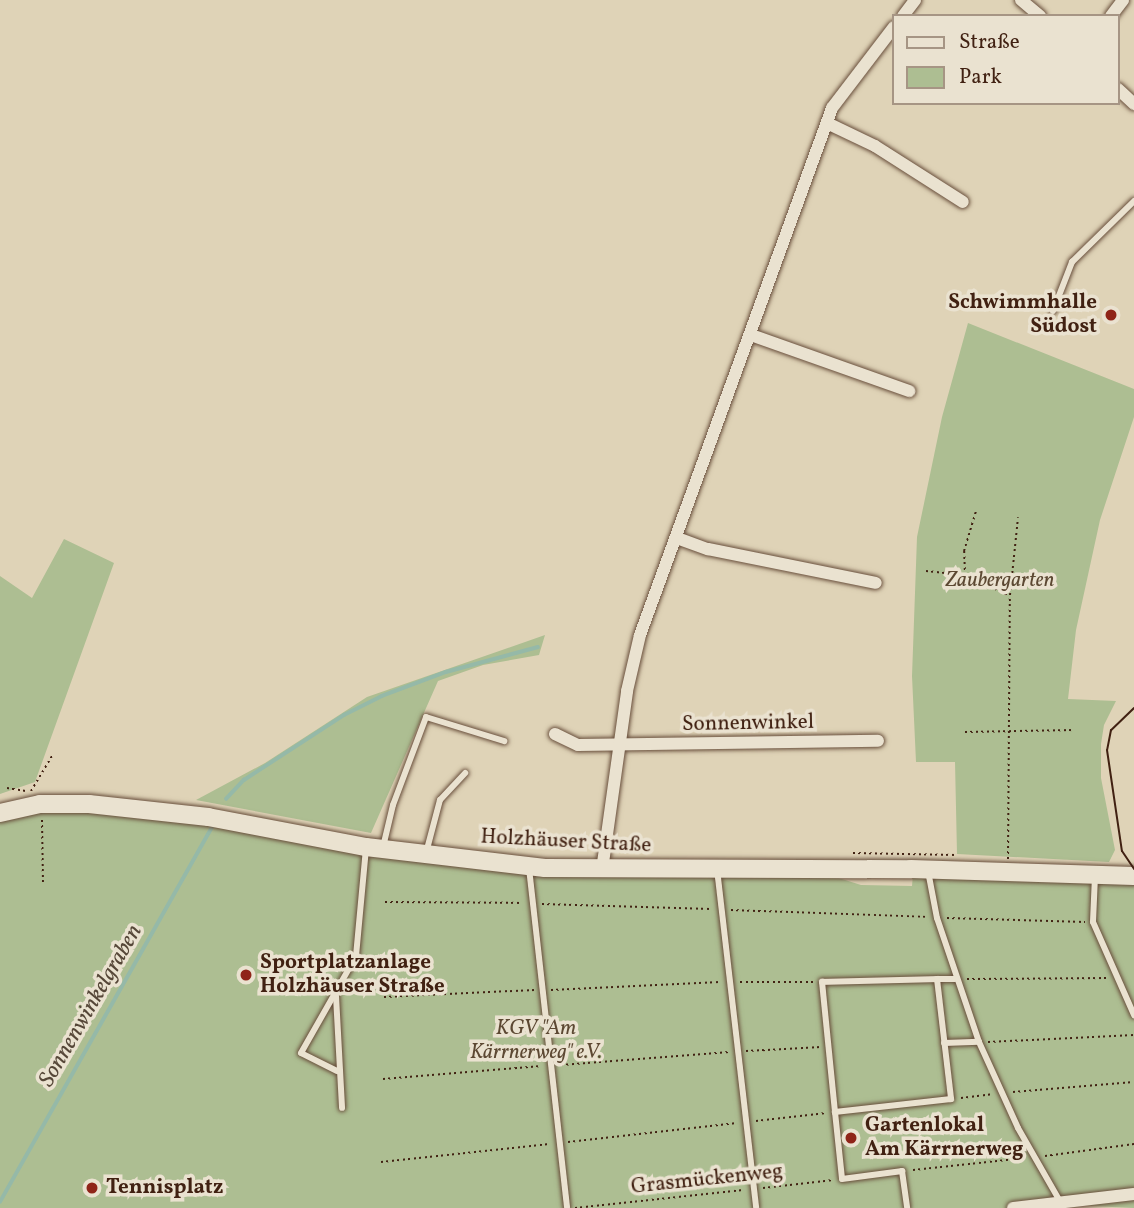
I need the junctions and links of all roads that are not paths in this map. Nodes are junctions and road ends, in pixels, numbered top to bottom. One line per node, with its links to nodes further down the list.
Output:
1 (1021, 0): 2 (street)
2 (1038, 14)
3 (892, 30): 6 (street)
4 (1120, 91): 5 (street)
5 (1134, 104)
6 (827, 123): 8 (street); 10 (street)
7 (1134, 201): 9 (lane)
8 (963, 202)
9 (1053, 311)
10 (751, 335): 11 (street); 12 (street)
11 (909, 391)
12 (677, 538): 13 (street); 17 (street)
13 (876, 583)
14 (555, 734): 17 (street, Sonnenwinkel)
15 (504, 741): 20 (lane)
16 (878, 741): 17 (street, Sonnenwinkel)
17 (619, 746): 24 (street)
18 (465, 773): 21 (lane)
19 (0, 813): 20 (main road, Holzhäuser Straße)
20 (374, 848): 21 (main road, Holzhäuser Straße); 30 (lane)
21 (425, 854): 22 (main road, Holzhäuser Straße)
22 (529, 866): 24 (main road, Holzhäuser Straße); 40 (lane)
23 (717, 868): 24 (main road, Holzhäuser Straße); 25 (main road, Holzhäuser Straße); 41 (lane)
24 (602, 870)
25 (928, 870): 26 (main road, Holzhäuser Straße); 29 (lane)
26 (1095, 874): 27 (main road, Holzhäuser Straße); 31 (lane)
27 (1134, 876)
28 (937, 979): 29 (lane); 33 (lane); 36 (lane)
29 (956, 979): 32 (lane)
30 (335, 994): 34 (lane); 34 (lane)
31 (1134, 1015)
32 (979, 1042): 33 (lane); 38 (lane)
33 (944, 1043): 36 (lane)
34 (337, 1071): 35 (lane)
35 (342, 1108)
36 (835, 1112): 42 (lane)
37 (1134, 1194): 38 (street)
38 (1061, 1203): 39 (street)
39 (1033, 1207): 43 (street)
40 (567, 1208)
41 (756, 1208)
42 (907, 1208)
43 (1013, 1208)

